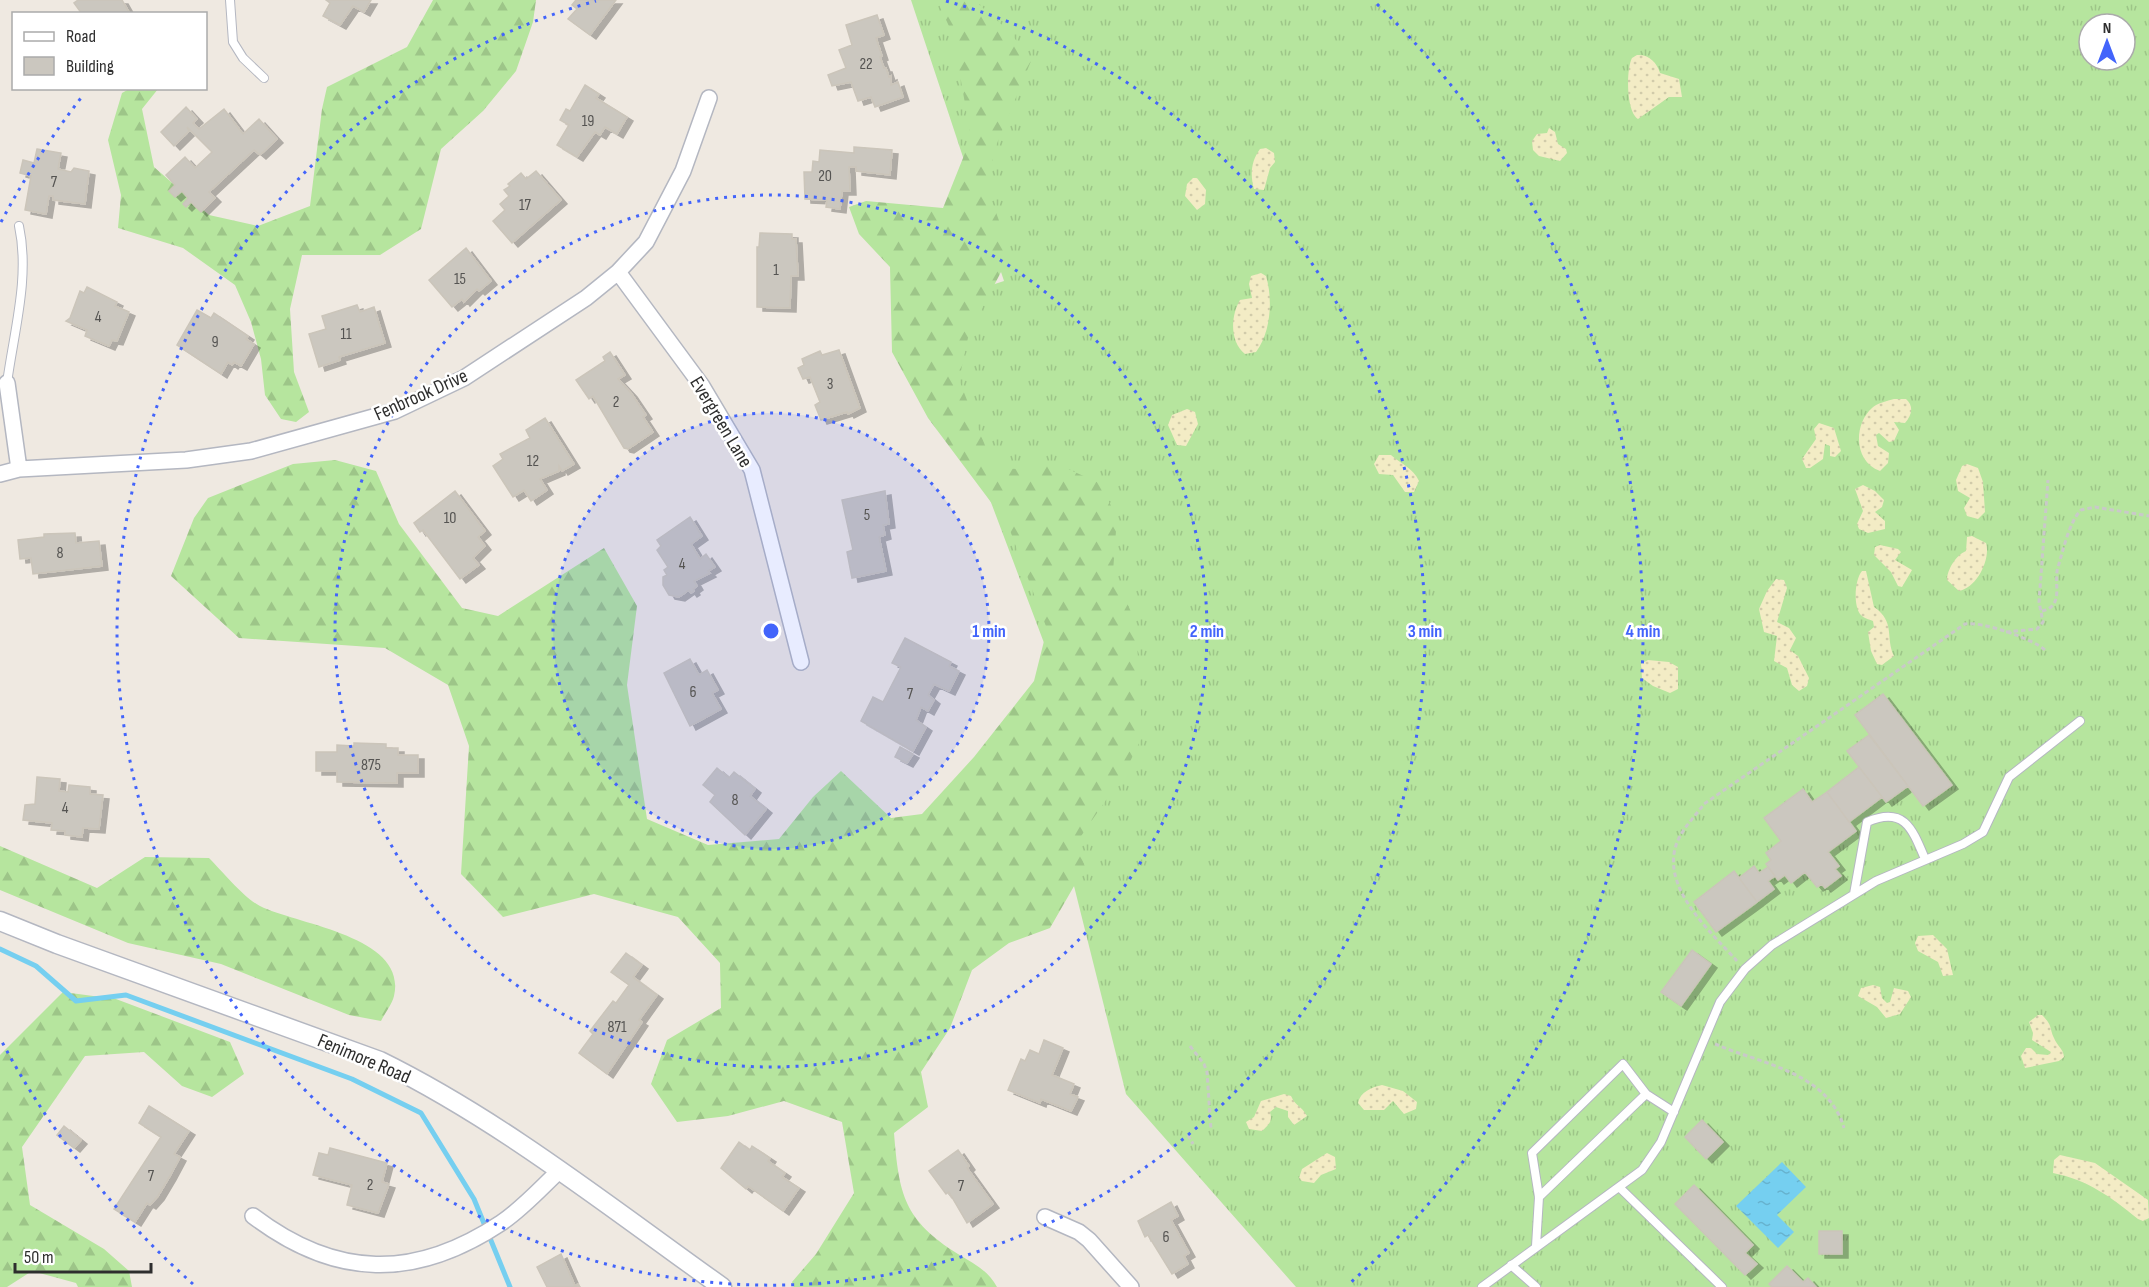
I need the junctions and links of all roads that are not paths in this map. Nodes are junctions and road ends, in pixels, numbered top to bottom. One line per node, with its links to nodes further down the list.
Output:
1 (230, 0): 2 (lane)
2 (264, 78)
3 (709, 98): 5 (street, Fenbrook Drive)
4 (19, 226): 6 (lane)
5 (618, 272): 7 (street, Fenbrook Drive); 9 (street, Evergreen Lane)
6 (7, 383): 7 (street)
7 (19, 469): 8 (street, Fenbrook Drive)
8 (0, 474)
9 (801, 662)
10 (2080, 721): 11 (lane)
11 (1925, 859): 12 (lane); 12 (lane)
12 (1854, 894): 15 (lane)
13 (0, 921): 16 (street, Fenimore Road)
14 (1646, 1094): 15 (lane); 18 (lane); 18 (lane)
15 (1674, 1112): 17 (lane)
16 (559, 1171): 19 (street); 23 (street, Fenimore Road)
17 (1620, 1188): 21 (lane); 27 (lane)
18 (1539, 1197): 21 (lane)
19 (253, 1216)
20 (1045, 1217): 24 (street)
21 (1536, 1246): 22 (lane)
22 (1511, 1265): 25 (lane); 26 (lane)
23 (722, 1287)
24 (1131, 1287)
25 (1482, 1287)
26 (1536, 1287)
27 (1722, 1287)

